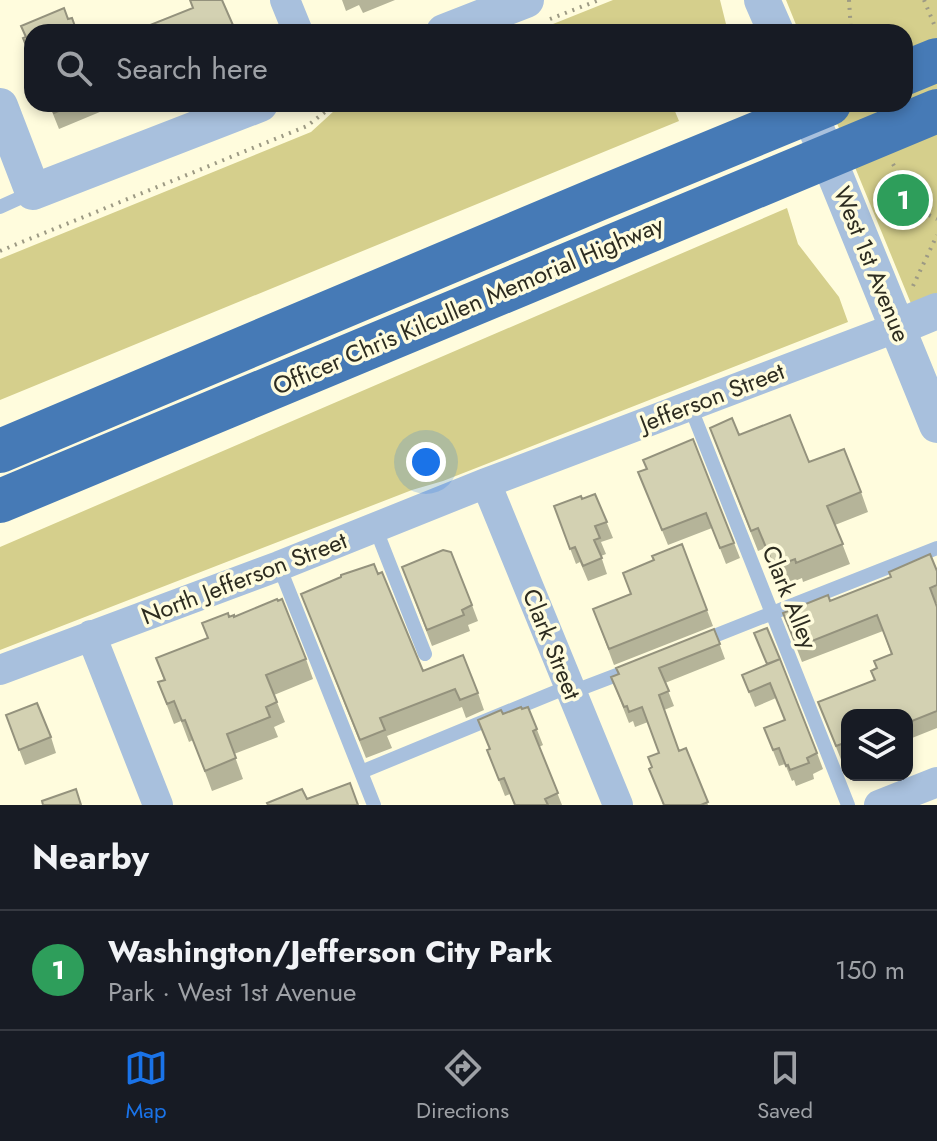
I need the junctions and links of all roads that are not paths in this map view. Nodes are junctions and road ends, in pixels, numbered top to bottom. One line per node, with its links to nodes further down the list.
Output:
1 (285, 0): 4 (street)
2 (762, 0): 6 (street)
3 (535, 11): 5 (street)
4 (295, 24)
5 (479, 24)
6 (772, 24)
7 (937, 60): 8 (highway)
8 (913, 70)
9 (0, 106): 14 (street)
10 (937, 111): 22 (highway, Officer Chris Kilcullen Memorial Highway)
11 (239, 112): 14 (street)
12 (809, 112): 17 (street, West 1st Avenue)
13 (810, 112): 20 (highway, Officer Chris Kilcullen Memorial Highway)
14 (33, 192): 15 (lane)
15 (0, 207)
16 (937, 311): 17 (street, Jefferson Street)
17 (893, 315): 18 (street, Jefferson Street); 19 (street, West 1st Avenue)
18 (690, 406): 21 (street, Jefferson Street); 26 (lane, Clark Alley)
19 (937, 425)
20 (0, 451)
21 (486, 483): 23 (street, North Jefferson Street); 32 (street, Clark Street)
22 (0, 501)
23 (375, 527): 25 (street, North Jefferson Street); 29 (lane)
24 (937, 548): 26 (lane)
25 (279, 566): 27 (street, North Jefferson Street); 33 (lane)
26 (773, 614): 28 (lane); 38 (lane, Clark Alley)
27 (91, 635): 31 (street, North Jefferson Street); 35 (street)
28 (687, 647)
29 (425, 654)
30 (644, 664): 32 (lane)
31 (0, 670)
32 (571, 689): 33 (lane); 37 (street, Clark Street)
33 (361, 772): 36 (lane)
34 (937, 782): 39 (street)
35 (158, 805)
36 (374, 805)
37 (618, 805)
38 (848, 805)
39 (879, 805)

